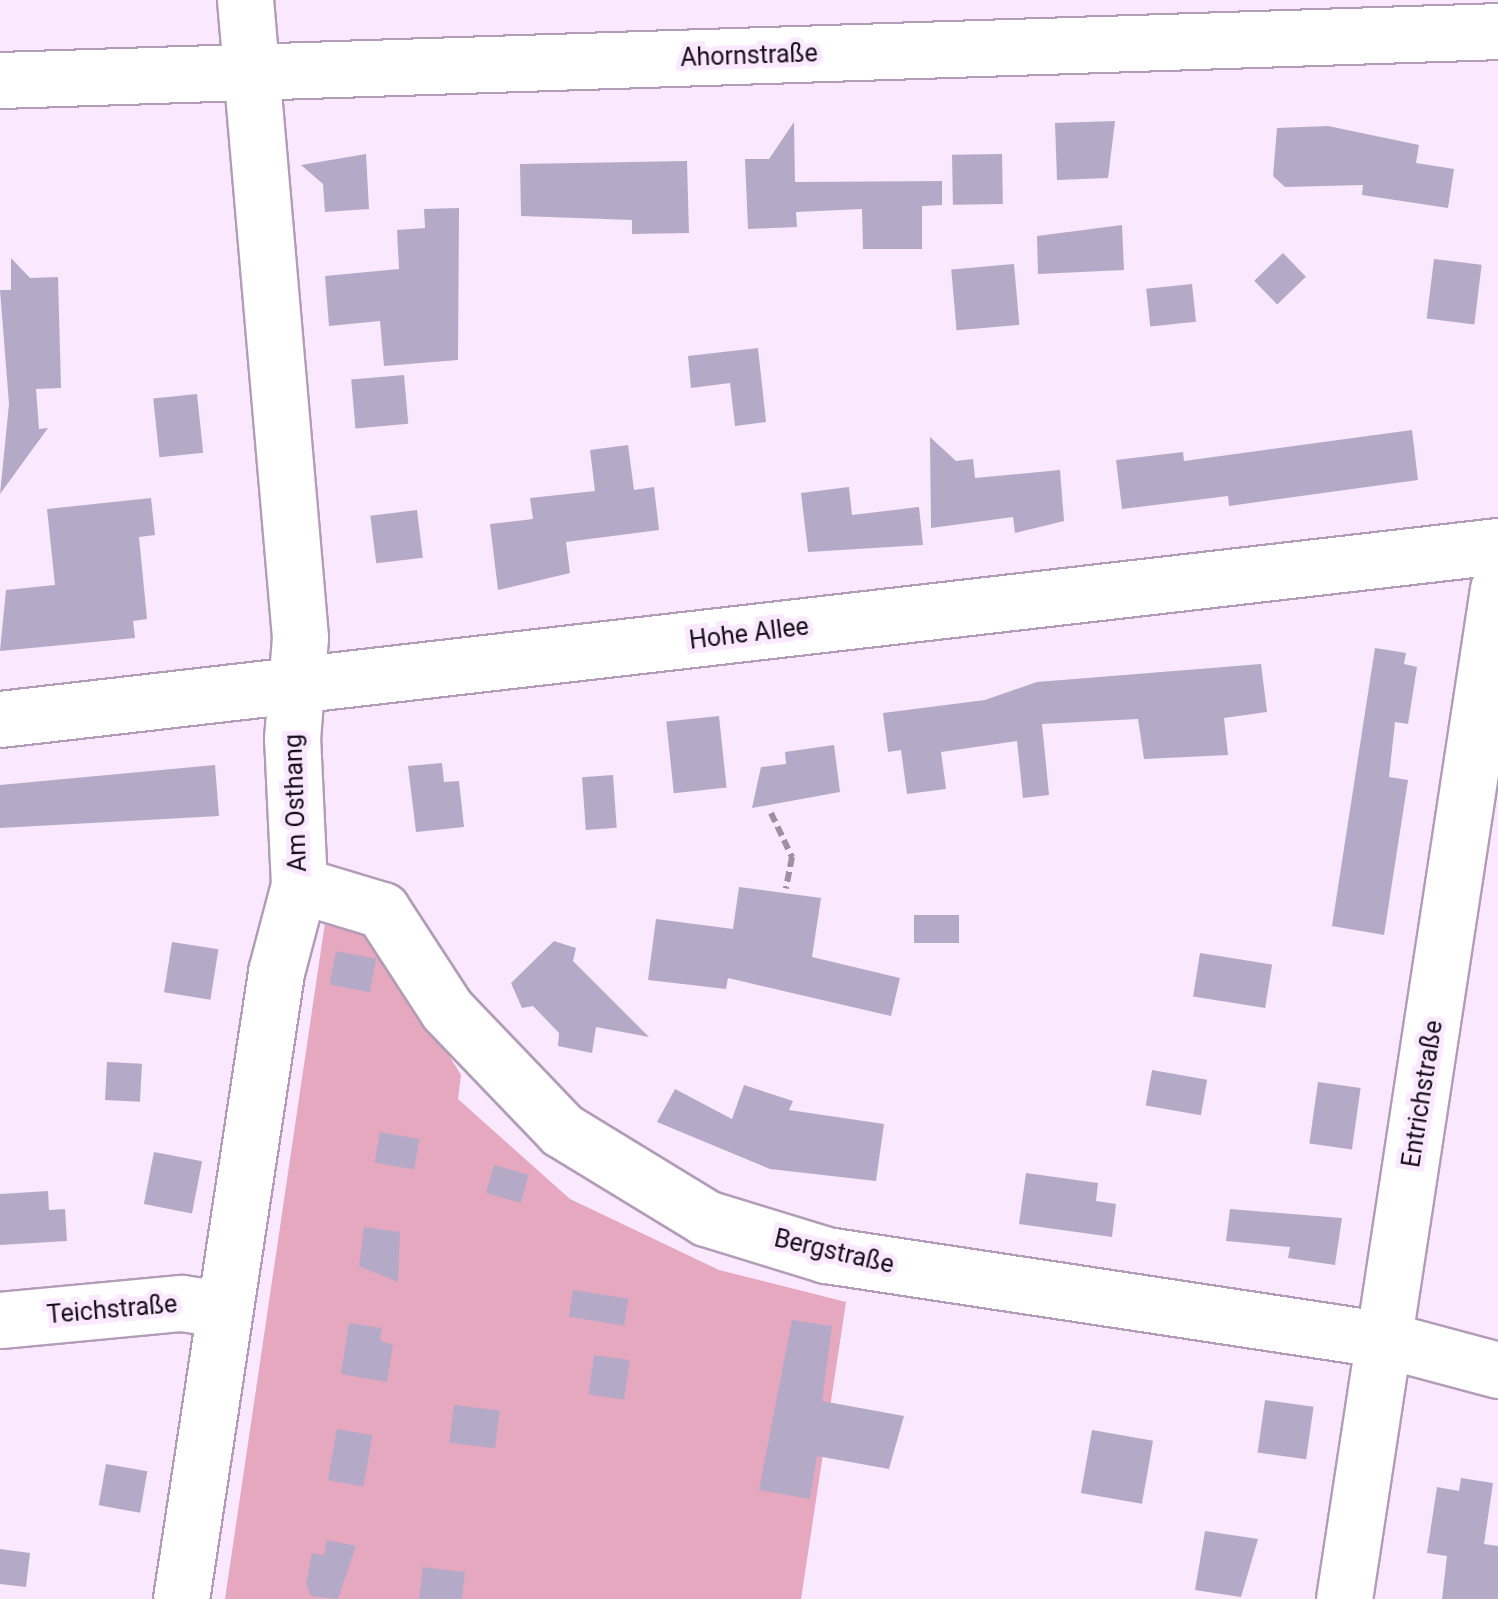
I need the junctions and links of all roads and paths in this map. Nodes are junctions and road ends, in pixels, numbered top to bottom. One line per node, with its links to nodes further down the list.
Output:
1 (245, 0): 3 (street, Am Osthang)
2 (1498, 31): 3 (street, Ahornstraße)
3 (247, 72): 4 (street, Ahornstraße); 7 (street, Am Osthang)
4 (0, 80)
5 (1498, 546): 7 (street, Hohe Allee)
6 (1498, 589): 14 (street, Entrichstraße)
7 (295, 692): 8 (street, Hohe Allee); 10 (street, Am Osthang)
8 (0, 719)
9 (772, 813): 11 (path)
10 (299, 886): 12 (street, Am Osthang); 14 (street, Bergstraße)
11 (786, 888)
12 (224, 1309): 13 (street, Teichstraße); 16 (street, Am Osthang)
13 (0, 1320)
14 (1386, 1340): 15 (street, Bergstraße); 17 (street, Entrichstraße)
15 (1498, 1370)
16 (182, 1599)
17 (1344, 1599)

